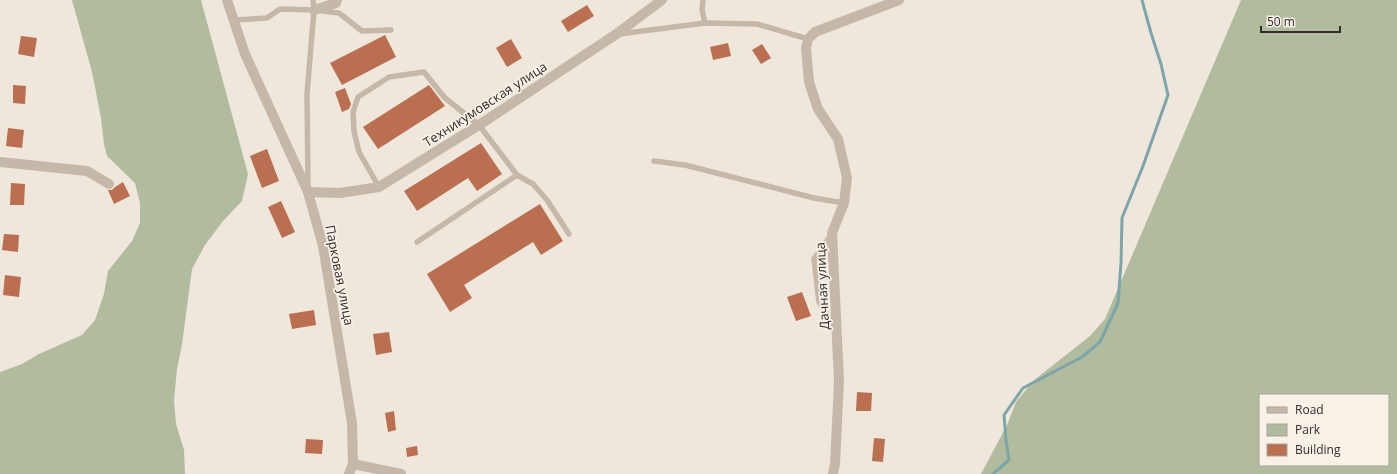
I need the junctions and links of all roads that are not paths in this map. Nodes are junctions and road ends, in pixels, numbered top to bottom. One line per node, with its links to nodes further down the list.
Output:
1 (227, 0): 7 (street, Парковая улица)
2 (337, 0): 6 (street)
3 (662, 0): 10 (street, Техникумовская улица)
4 (703, 0): 8 (lane)
5 (899, 0): 11 (street)
6 (313, 5): 7 (lane); 9 (lane); 18 (lane)
7 (235, 20): 18 (street, Парковая улица)
8 (705, 23): 10 (lane); 11 (lane)
9 (391, 30)
10 (615, 35): 12 (street, Техникумовская улица)
11 (808, 39): 19 (street, Дачная улица)
12 (479, 125): 15 (lane); 17 (street, Техникумовская улица); 17 (lane)
13 (654, 161): 19 (lane)
14 (0, 162): 16 (street)
15 (517, 175): 21 (lane); 22 (lane)
16 (109, 184)
17 (379, 187): 18 (street, Техникумовская улица)
18 (308, 192): 24 (street, Парковая улица)
19 (844, 203): 20 (street, Дачная улица)
20 (832, 232): 23 (street, Дачная улица); 23 (lane)
21 (569, 234)
22 (417, 242)
23 (837, 329): 27 (street, Дачная улица)
24 (353, 464): 25 (street, Парковая улица); 26 (street)
25 (349, 474)
26 (401, 474)
27 (833, 474)

